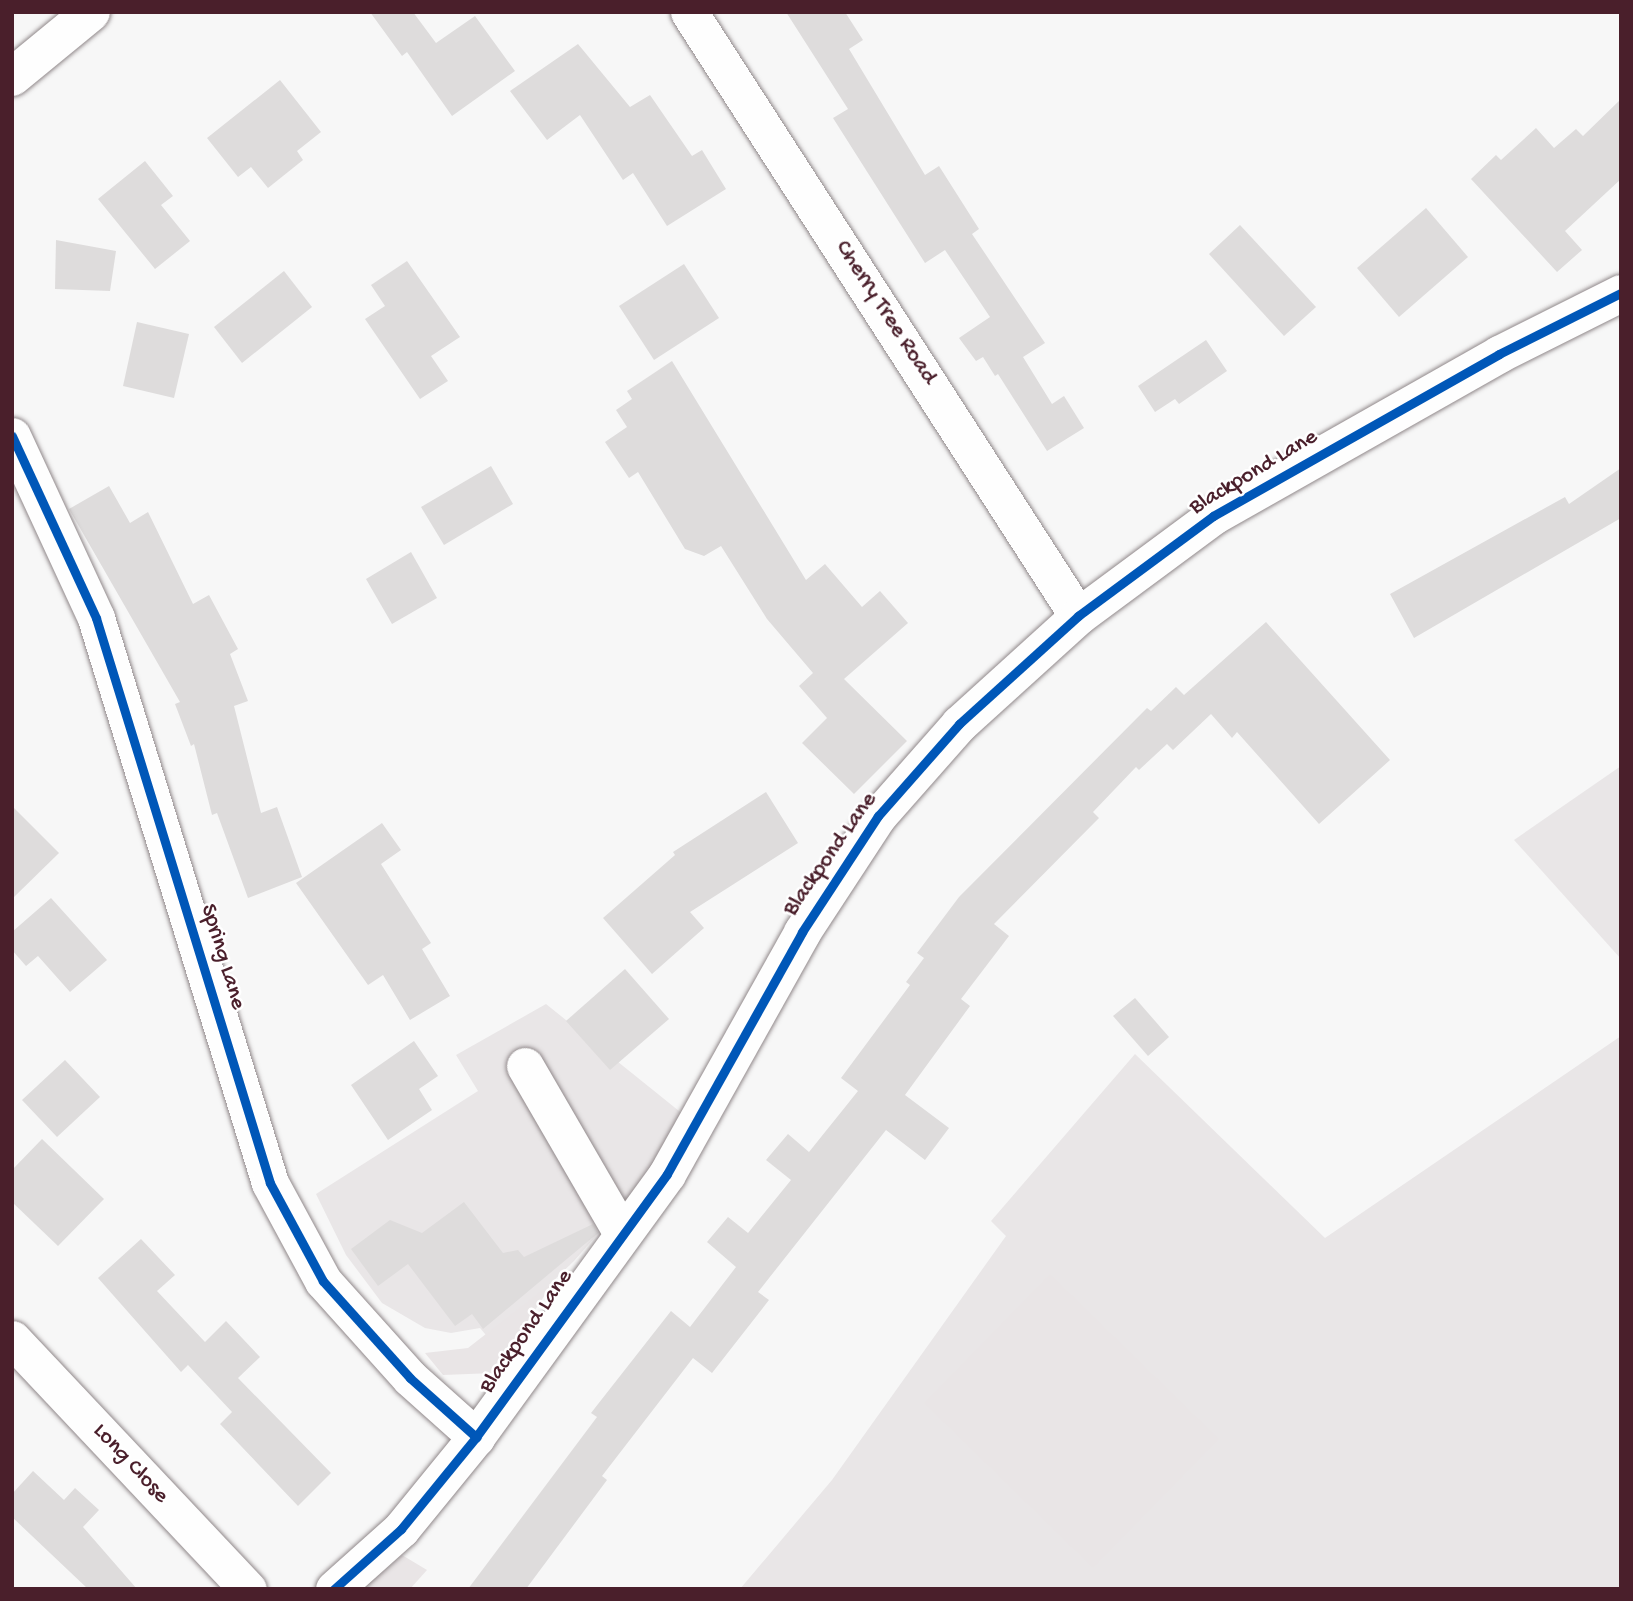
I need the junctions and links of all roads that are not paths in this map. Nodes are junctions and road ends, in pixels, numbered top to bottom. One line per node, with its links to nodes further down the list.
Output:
1 (91, 12): 3 (main road)
2 (689, 12): 6 (street, Cherry Tree Road)
3 (12, 77)
4 (1621, 293): 6 (street, Blackpond Lane)
5 (12, 436): 10 (street, Spring Lane)
6 (1078, 616): 8 (street, Blackpond Lane)
7 (525, 1066): 8 (street)
8 (622, 1233): 10 (street, Blackpond Lane)
9 (12, 1339): 11 (street, Long Close)
10 (476, 1437): 12 (street, Blackpond Lane)
11 (248, 1589)
12 (334, 1589)

